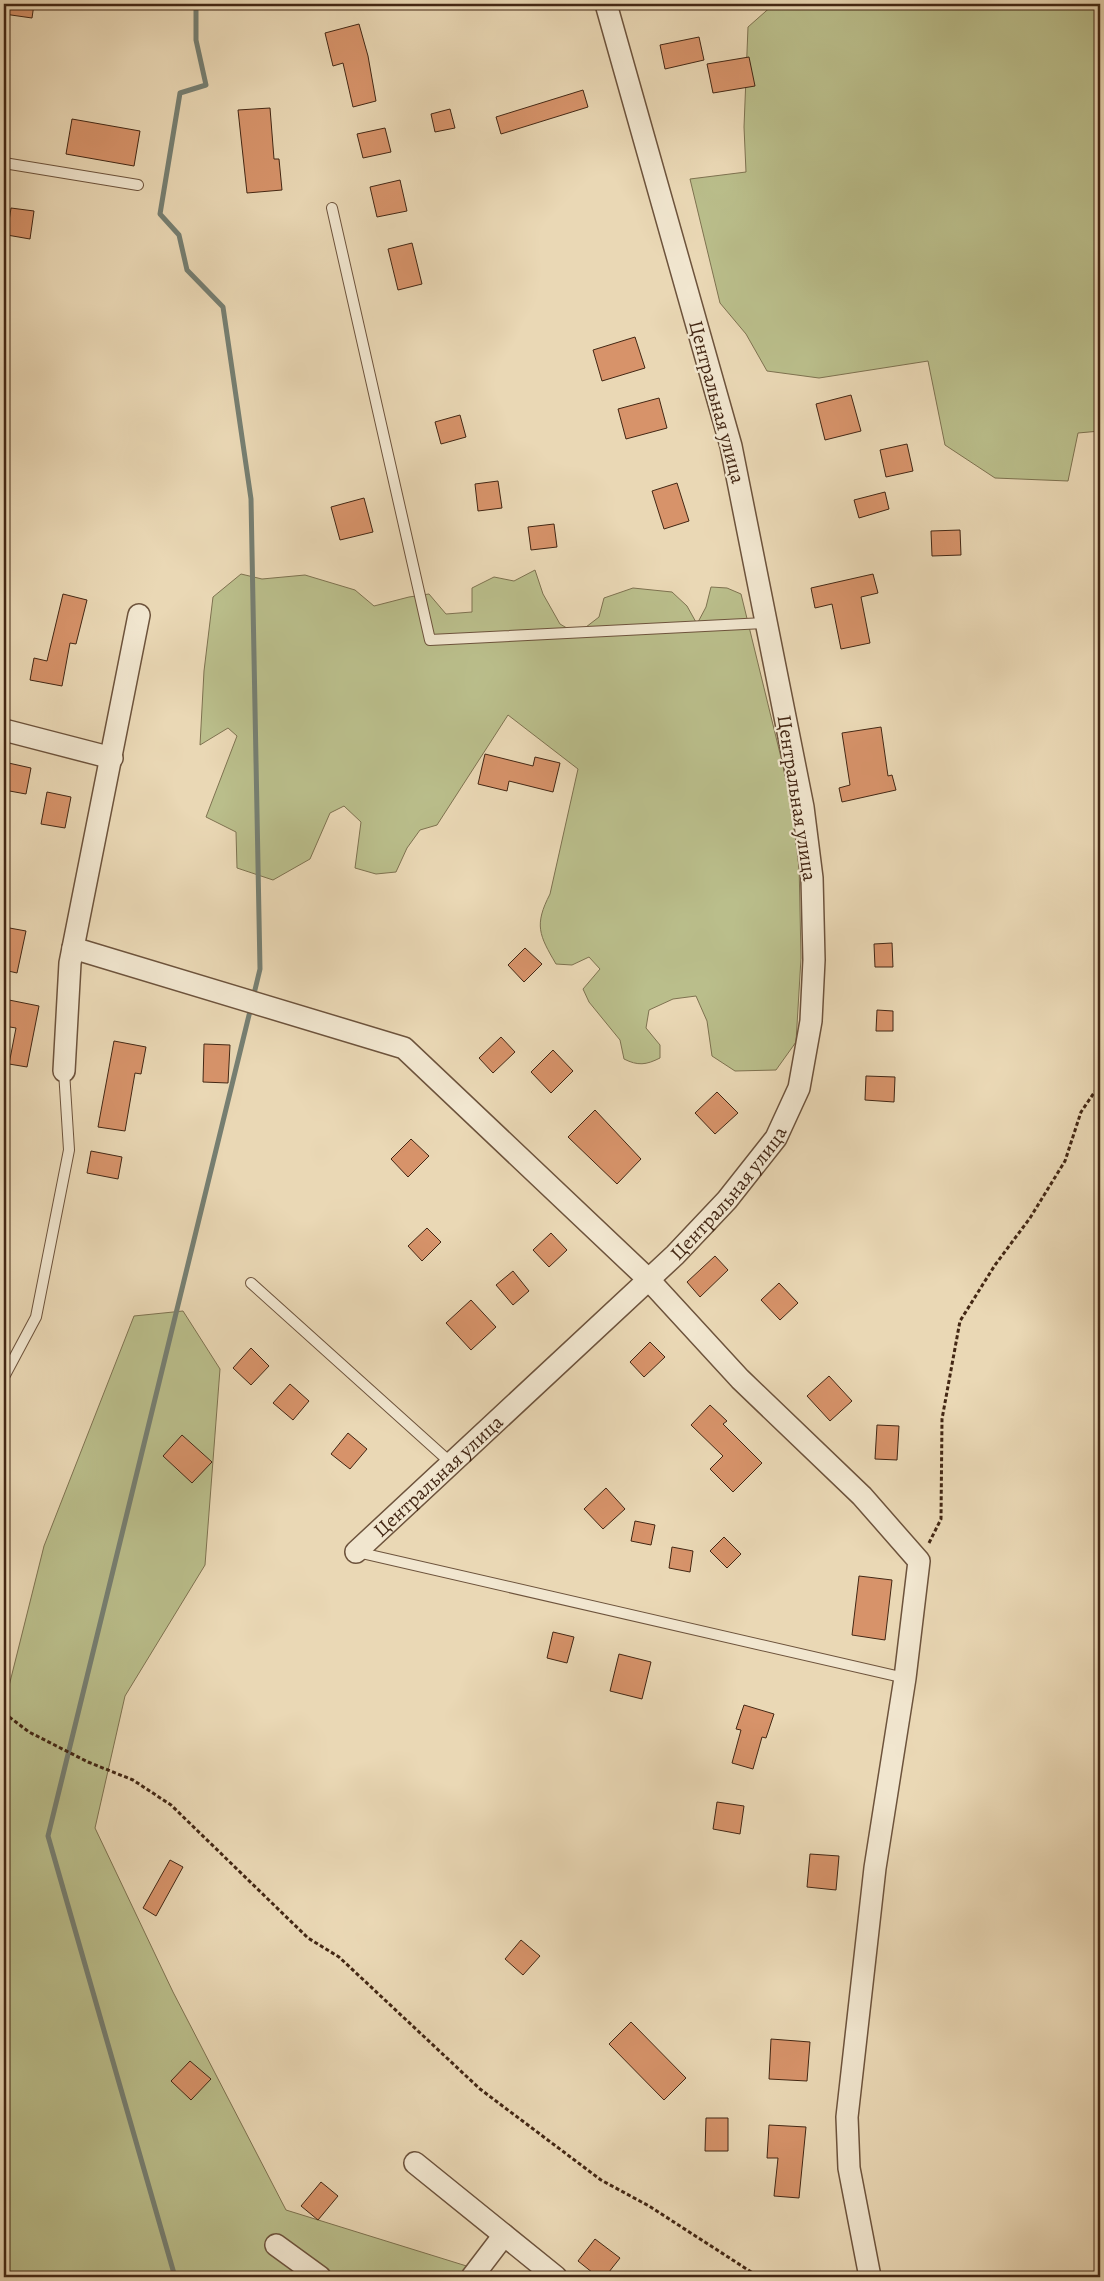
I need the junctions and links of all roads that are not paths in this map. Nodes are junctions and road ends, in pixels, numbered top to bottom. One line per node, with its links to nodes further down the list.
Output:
1 (606, 4): 6 (street, Центральная улица)
2 (4, 163): 3 (lane)
3 (138, 185)
4 (332, 208): 6 (lane)
5 (139, 616): 8 (street)
6 (765, 623): 11 (street, Центральная улица)
7 (4, 730): 8 (street)
8 (112, 758): 9 (street)
9 (73, 948): 10 (street); 11 (street)
10 (64, 1071): 13 (lane)
11 (649, 1280): 14 (street, Центральная улица); 16 (street)
12 (251, 1283): 14 (lane)
13 (4, 1378)
14 (451, 1463): 15 (street, Центральная улица)
15 (356, 1552): 16 (lane)
16 (905, 1678): 23 (street)
17 (415, 2163): 18 (street)
18 (504, 2235): 21 (street); 22 (street)
19 (276, 2245): 20 (street)
20 (320, 2277)
21 (472, 2277)
22 (556, 2277)
23 (870, 2277)

